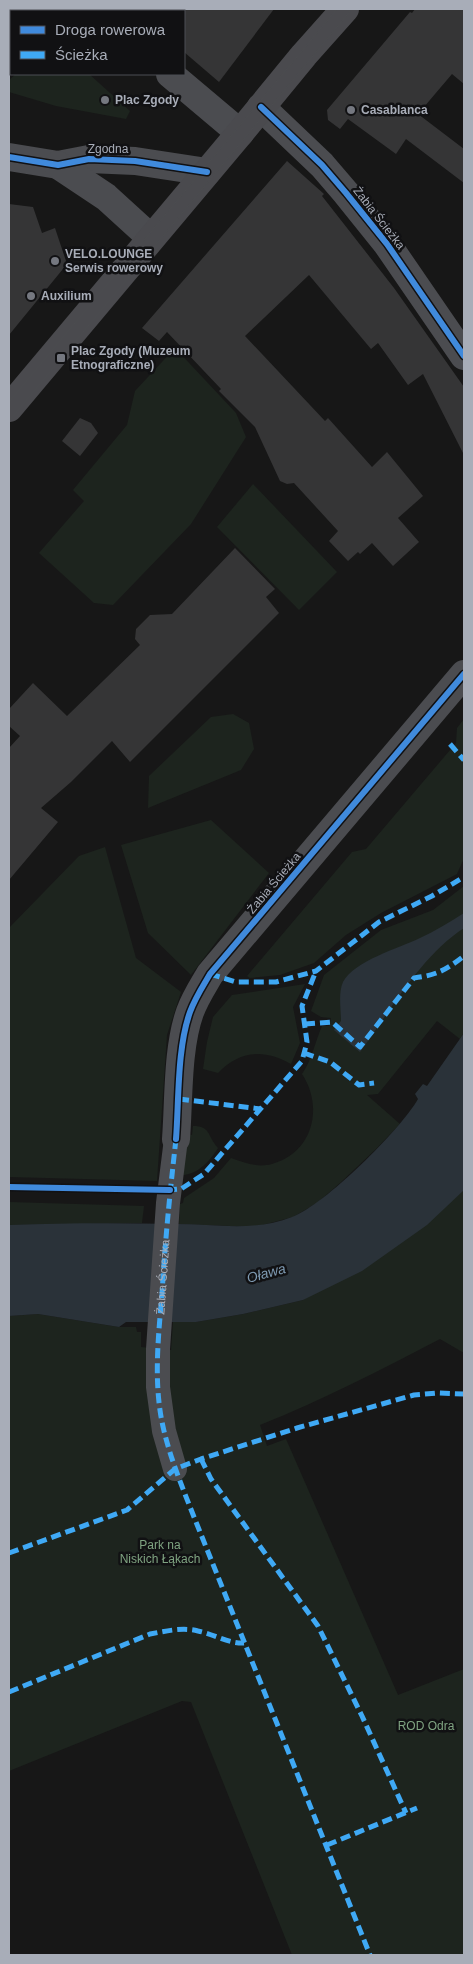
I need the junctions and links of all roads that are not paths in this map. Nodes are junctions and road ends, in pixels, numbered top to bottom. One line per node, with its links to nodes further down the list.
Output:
1 (345, 9): 3 (main road)
2 (171, 75): 4 (street)
3 (261, 108): 4 (main road); 9 (street, Żabia Ścieżka)
4 (240, 134): 7 (main road)
5 (9, 157): 6 (street, Zgodna)
6 (58, 165): 7 (street, Zgodna); 8 (street, Zgodna)
7 (207, 172): 8 (main road)
8 (151, 238): 10 (main road)
9 (464, 356)
10 (9, 408)
11 (464, 674): 12 (street, Żabia Ścieżka)
12 (176, 1139): 13 (street, Żabia Ścieżka)
13 (175, 1469)

